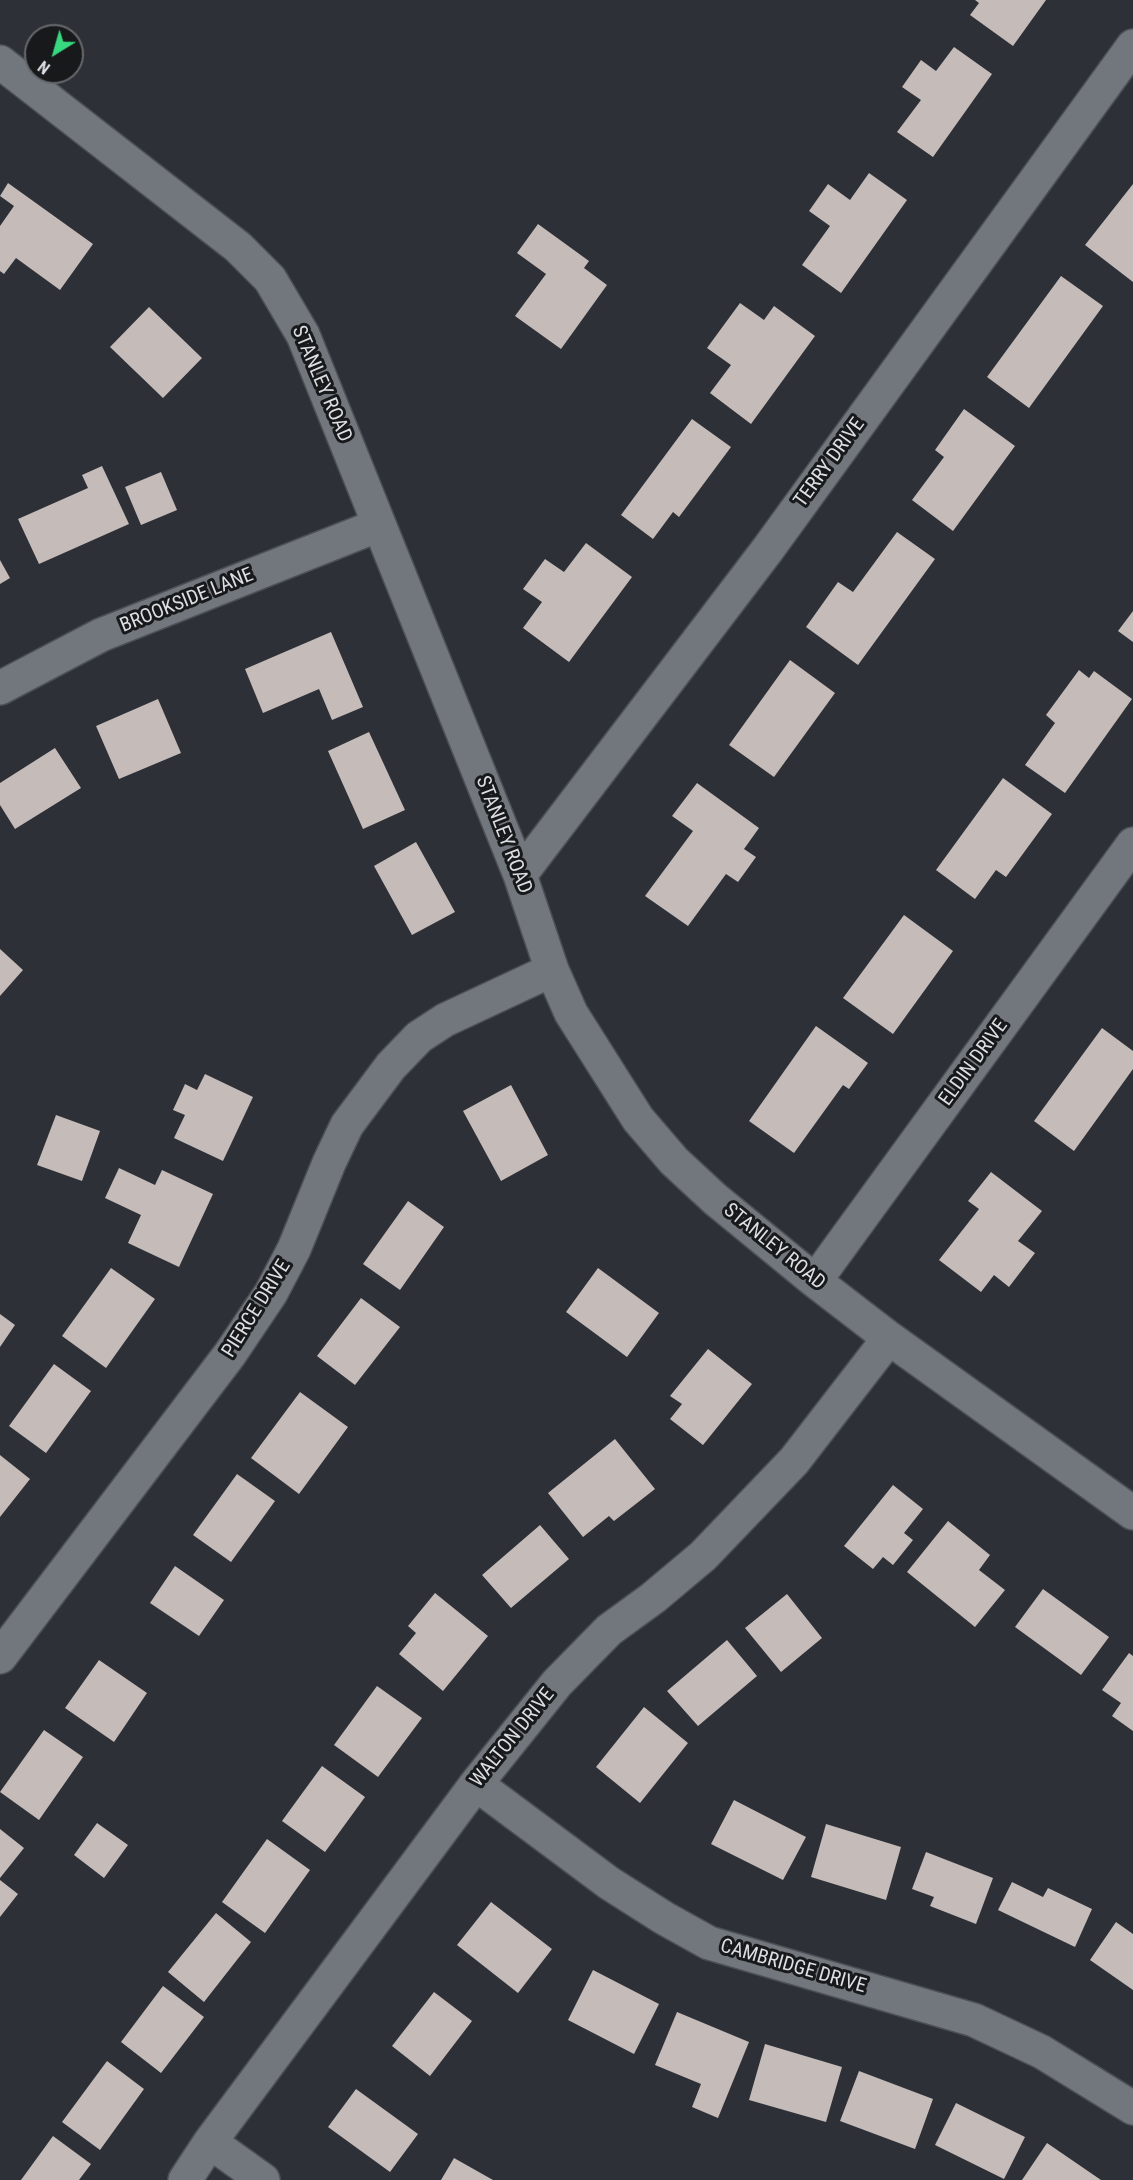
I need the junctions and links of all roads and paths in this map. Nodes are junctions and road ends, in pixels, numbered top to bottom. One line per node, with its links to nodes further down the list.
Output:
1 (1133, 46): 6 (street, TERRY DRIVE)
2 (0, 62): 3 (street, STANLEY ROAD)
3 (379, 525): 4 (street, BROOKSIDE LANE); 6 (street, STANLEY ROAD)
4 (0, 688)
5 (1133, 844): 8 (street, ELDIN DRIVE)
6 (520, 875): 7 (street, STANLEY ROAD)
7 (552, 970): 8 (street, STANLEY ROAD); 11 (street, PIERCE DRIVE)
8 (815, 1281): 9 (street, STANLEY ROAD)
9 (889, 1338): 10 (street, STANLEY ROAD); 12 (street, WALTON DRIVE)
10 (1133, 1513)
11 (0, 1657)
12 (476, 1784): 13 (street, CAMBRIDGE DRIVE); 14 (street, WALTON DRIVE)
13 (1133, 2108)
14 (210, 2142): 15 (street, WALTON DRIVE); 16 (street)
15 (185, 2180)
16 (263, 2180)

